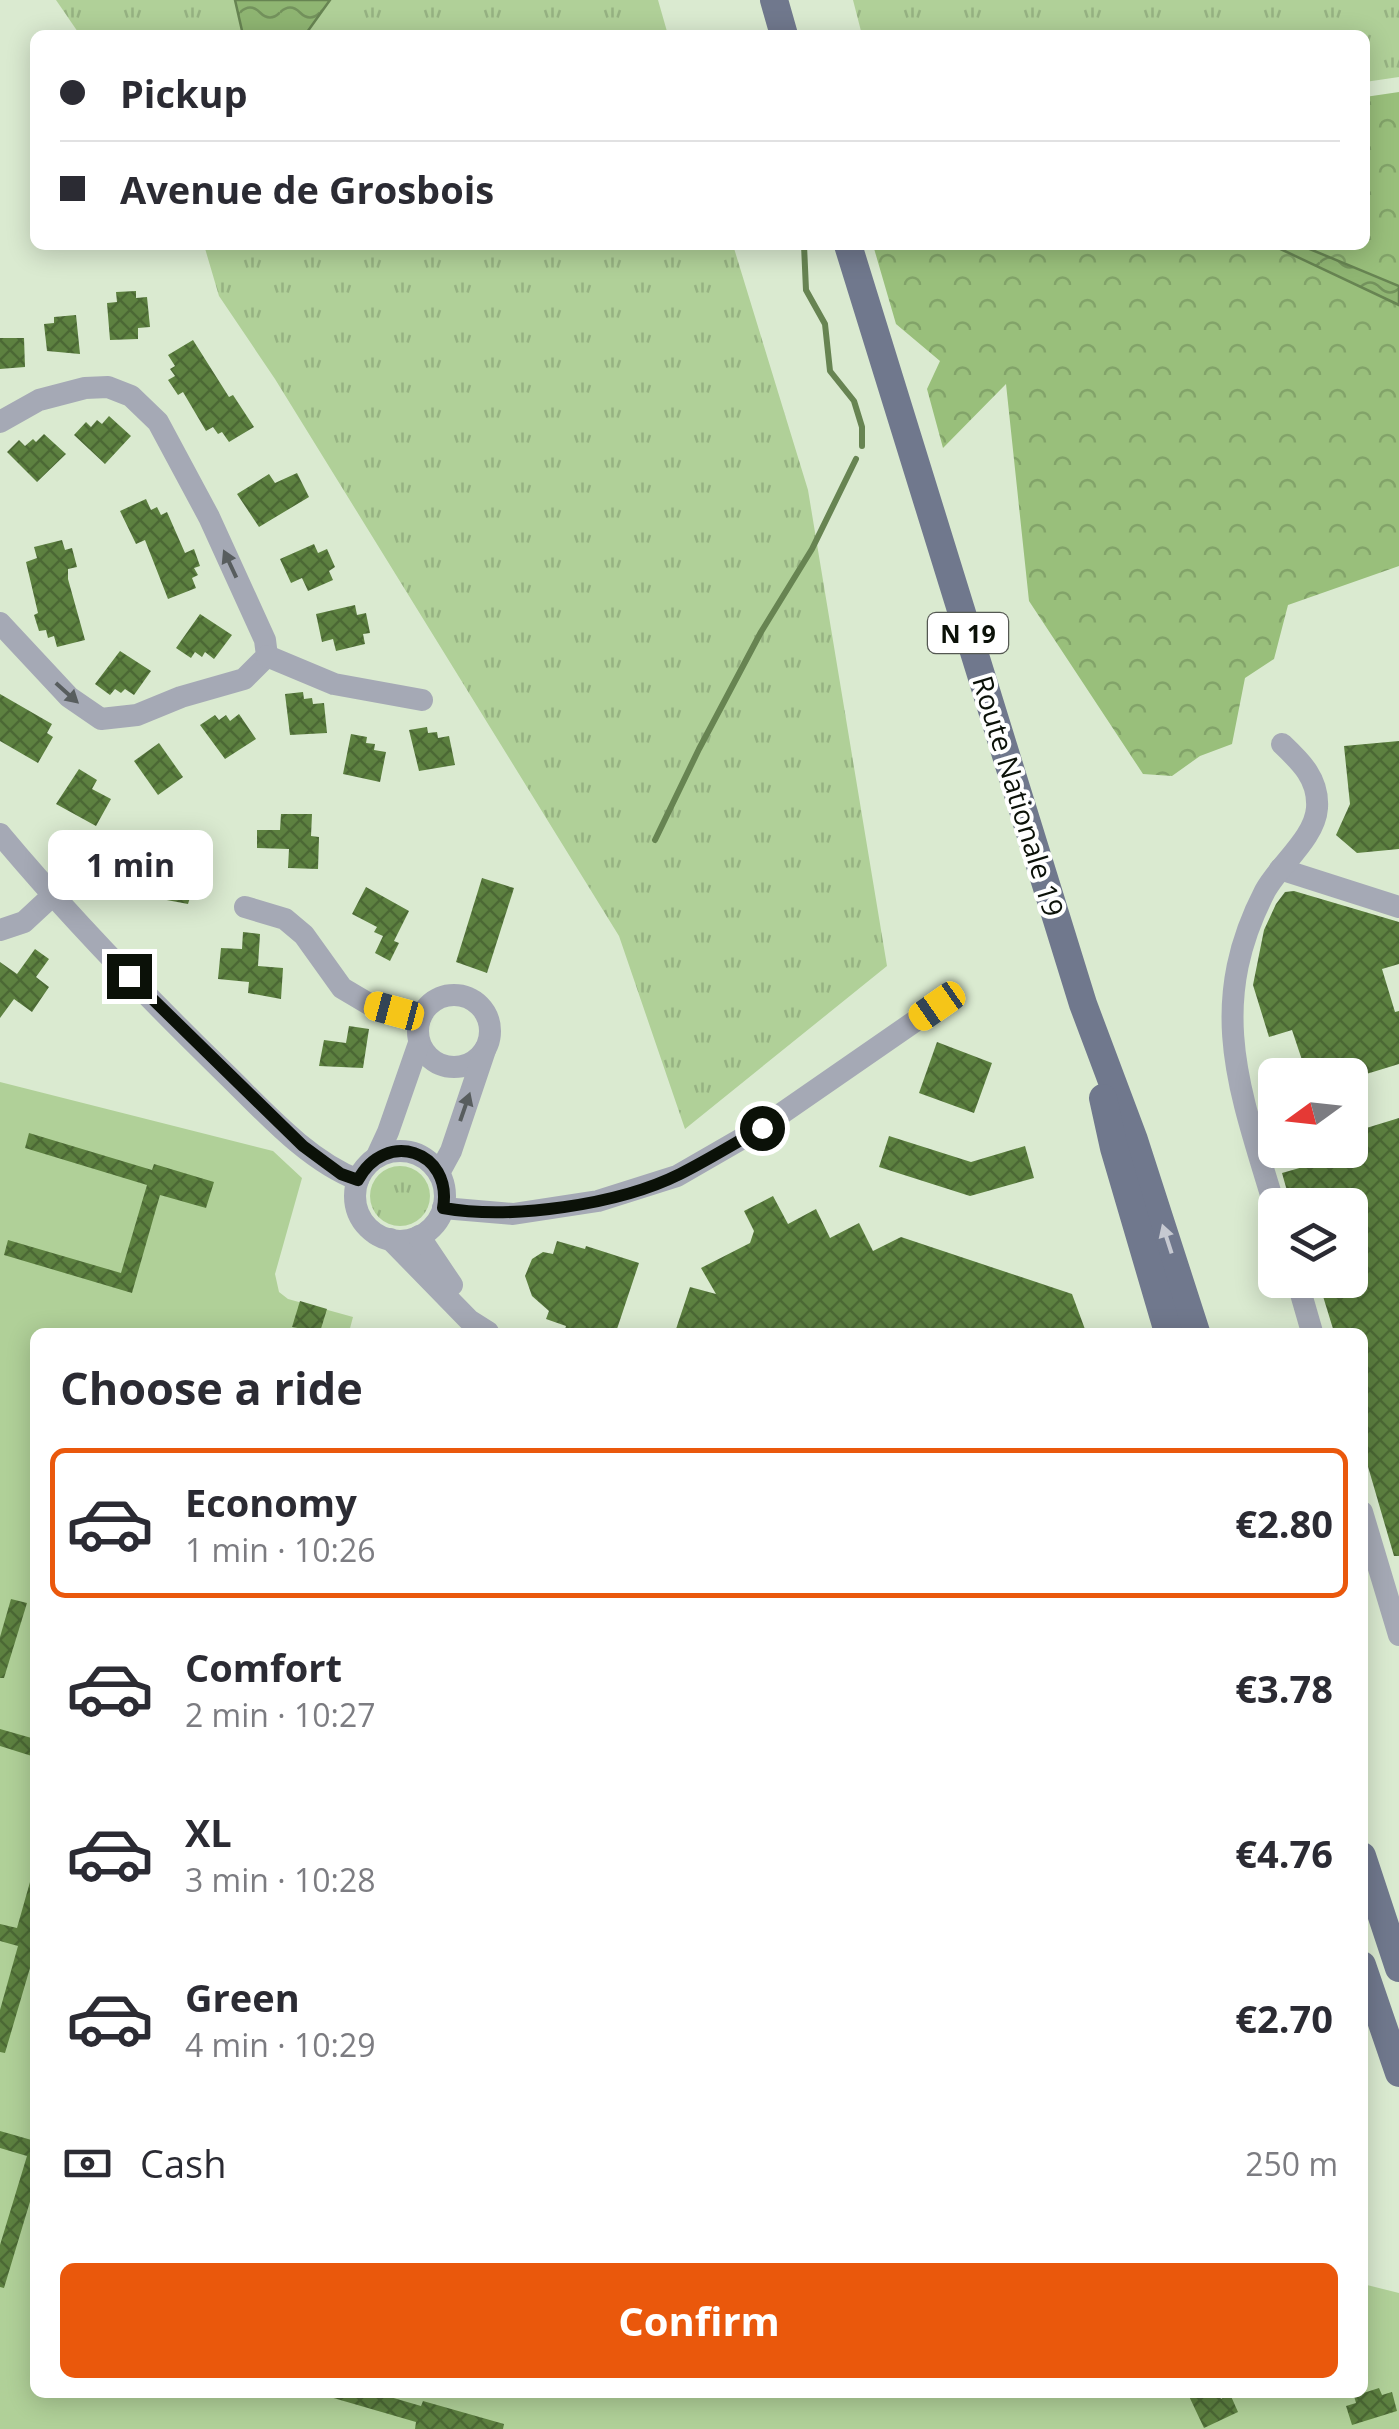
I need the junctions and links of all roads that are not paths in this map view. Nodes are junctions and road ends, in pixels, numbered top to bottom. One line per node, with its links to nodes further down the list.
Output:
1 (774, 0): 2 (main road)
2 (783, 30)
3 (850, 254): 15 (main road, Route Nationale 19 / N 19)
4 (0, 422): 6 (street, one-way to 4)
5 (0, 623): 6 (street, one-way to 6)
6 (267, 656): 7 (street)
7 (422, 700)
8 (1282, 744): 10 (street)
9 (0, 834): 11 (street)
10 (1280, 869): 12 (street); 23 (street)
11 (52, 896): 14 (street); 22 (street)
12 (1399, 906)
13 (245, 907): 17 (street)
14 (0, 930)
15 (1083, 1004): 30 (main road, Route Nationale 19 / N 19); 31 (main road, Route Nationale 19 / N 19, one-way to 15)
16 (937, 1006): 24 (street)
17 (420, 1018): 18 (street); 19 (street)
18 (488, 1040): 19 (street); 21 (street, one-way to 18)
19 (420, 1043): 20 (street)
20 (376, 1158): 21 (street); 22 (street)
21 (439, 1173): 24 (street)
22 (358, 1180): 26 (street)
23 (1270, 1188)
24 (443, 1208): 25 (street)
25 (419, 1236): 26 (street); 29 (street)
26 (390, 1239): 28 (street)
27 (1302, 1298): 32 (street)
28 (484, 1328)
29 (488, 1328)
30 (1167, 1328)
31 (1195, 1328)
32 (1311, 1328)
33 (1368, 1537): 34 (street)
34 (1399, 1635)
35 (1368, 1874): 36 (main road)
36 (1399, 1968)
37 (1368, 1982): 38 (main road)
38 (1399, 2072)

